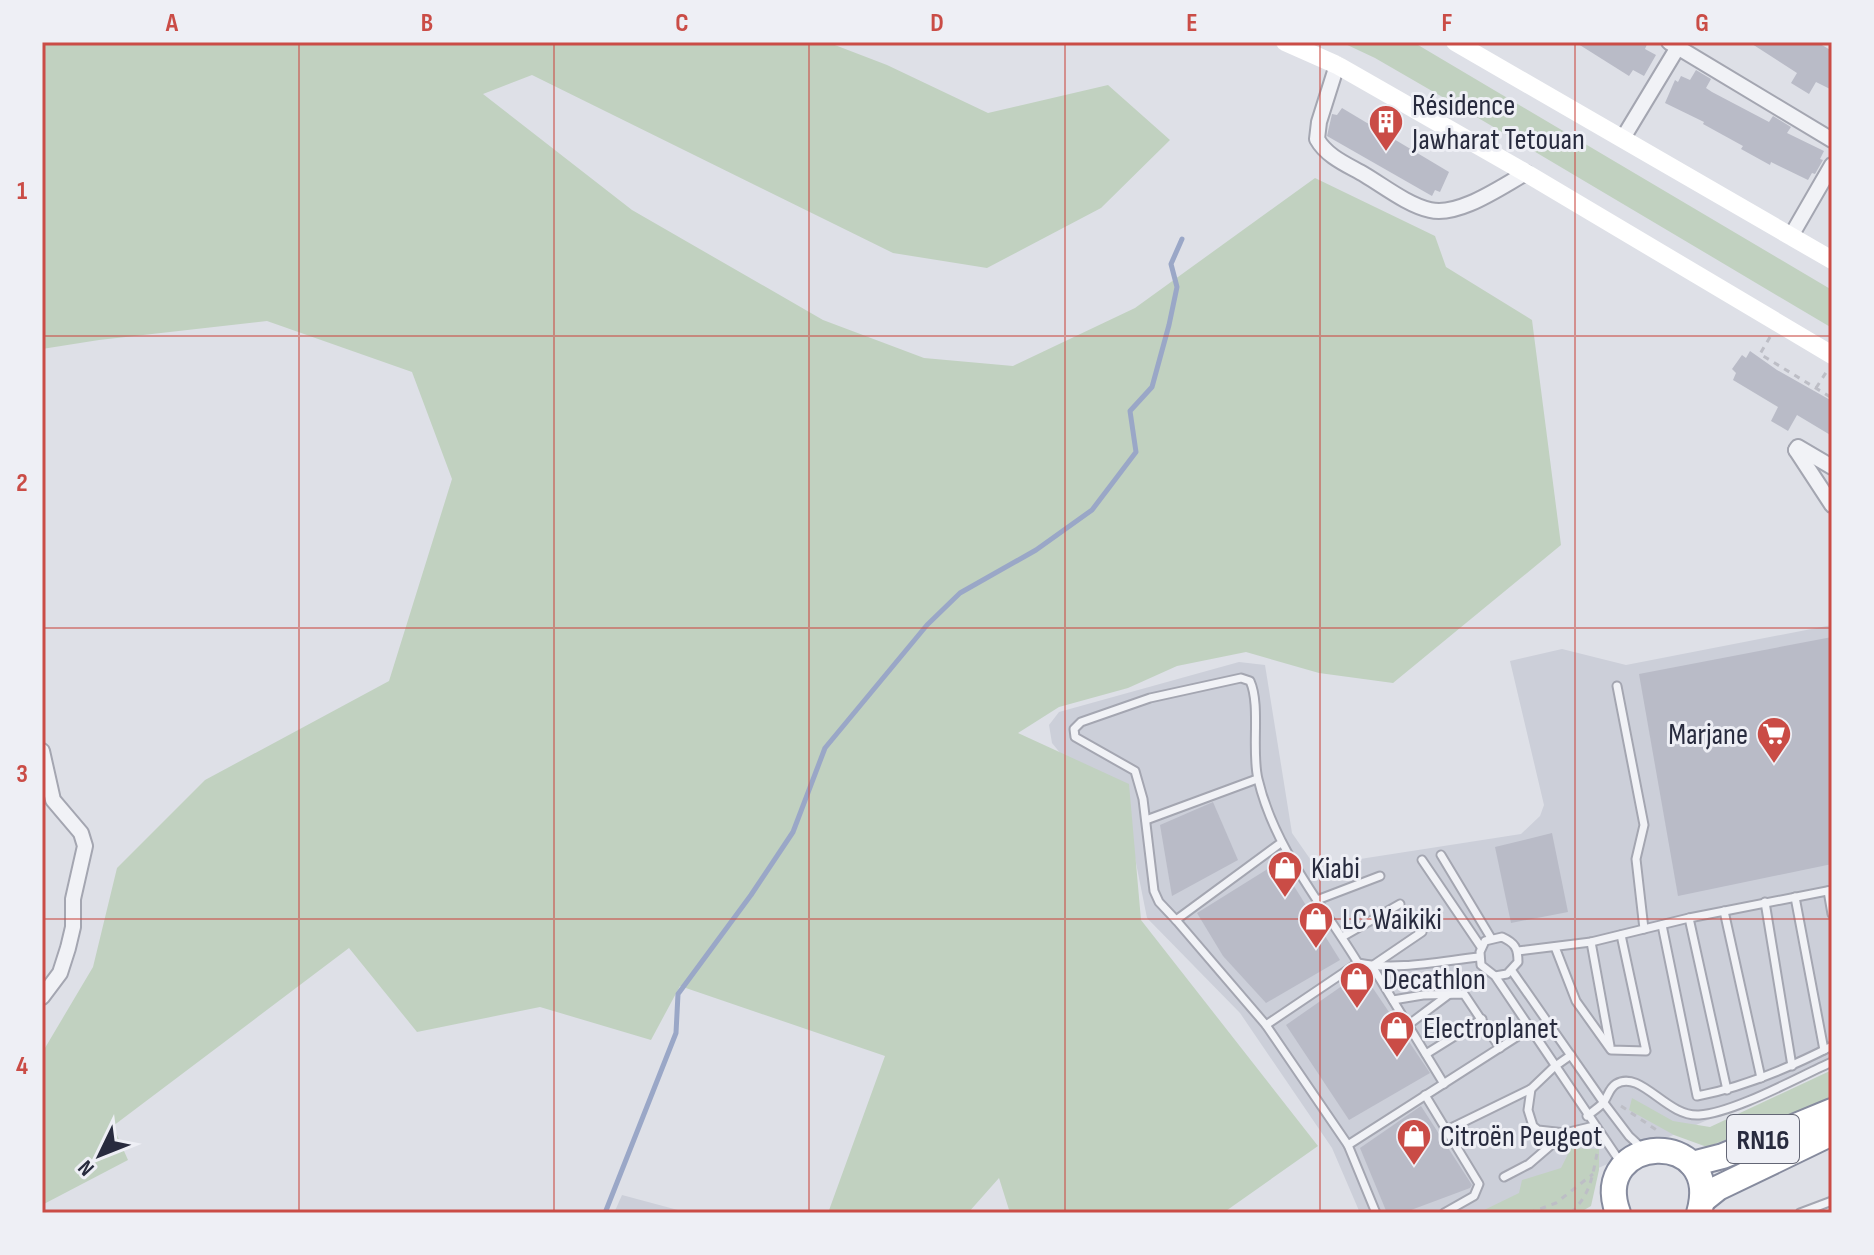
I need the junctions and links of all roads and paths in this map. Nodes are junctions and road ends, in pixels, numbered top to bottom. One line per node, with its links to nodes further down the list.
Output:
1 (1285, 42): 4 (street)
2 (1455, 42): 5 (street)
3 (1676, 44): 5 (street); 6 (street)
4 (1337, 65): 8 (street); 8 (street)
5 (1623, 138): 9 (street)
6 (1832, 140)
7 (1832, 165): 9 (street)
8 (1526, 173): 11 (street)
9 (1791, 236): 10 (street)
10 (1832, 260)
11 (1778, 323): 12 (street); 14 (path)
12 (1832, 355)
13 (1832, 364): 14 (path)
14 (1816, 388): 15 (path)
15 (1832, 398)
16 (1832, 467): 17 (street)
17 (1832, 505)
18 (1617, 686): 36 (lane)
19 (42, 751): 51 (street)
20 (1257, 779): 21 (lane); 21 (lane); 22 (lane)
21 (1146, 820): 34 (lane)
22 (1282, 842): 28 (lane); 34 (lane)
23 (1441, 855): 40 (lane)
24 (1422, 860): 42 (lane)
25 (1380, 876): 28 (lane)
26 (1830, 891): 27 (lane); 32 (lane)
27 (1795, 897): 29 (lane); 58 (lane)
28 (1317, 900): 39 (lane)
29 (1765, 902): 31 (lane); 63 (lane)
30 (1400, 904): 39 (lane)
31 (1724, 911): 33 (lane); 65 (lane)
32 (1832, 914)
33 (1689, 918): 35 (lane); 69 (lane)
34 (1176, 920): 54 (lane)
35 (1662, 925): 36 (lane); 69 (lane)
36 (1644, 929): 38 (lane)
37 (1422, 932): 47 (lane)
38 (1621, 935): 41 (lane); 59 (lane)
39 (1342, 937): 46 (lane)
40 (1491, 938): 42 (lane); 44 (lane)
41 (1591, 942): 43 (lane); 59 (lane)
42 (1481, 947): 45 (lane)
43 (1555, 947): 44 (lane); 59 (lane)
44 (1518, 951): 48 (lane)
45 (1479, 957): 47 (lane); 49 (lane)
46 (1358, 963): 47 (lane); 54 (lane)
47 (1372, 966): 52 (lane)
48 (1512, 971): 49 (lane); 61 (lane)
49 (1495, 976): 56 (lane)
50 (1449, 994): 52 (lane); 53 (lane); 55 (lane)
51 (42, 997)
52 (1393, 1000): 55 (lane)
53 (1482, 1019): 57 (lane); 60 (lane)
54 (1266, 1025): 80 (lane)
55 (1408, 1025): 60 (lane)
56 (1529, 1029): 57 (lane); 64 (lane)
57 (1500, 1048): 66 (lane)
58 (1828, 1048): 63 (lane)
59 (1611, 1050)
60 (1426, 1054): 66 (lane)
61 (1571, 1055): 64 (lane); 71 (lane)
62 (1832, 1062): 68 (lane)
63 (1792, 1066): 65 (lane)
64 (1554, 1067): 67 (lane); 73 (lane)
65 (1761, 1078): 69 (lane)
66 (1444, 1084): 70 (lane)
67 (1531, 1089): 75 (lane); 76 (lane)
68 (1610, 1089): 71 (lane); 78 (path)
69 (1727, 1090)
70 (1425, 1095): 75 (lane); 80 (lane)
71 (1604, 1103): 73 (lane); 78 (lane)
72 (1832, 1111): 81 (highway, RN16)
73 (1587, 1116): 74 (lane)
74 (1594, 1126): 76 (lane); 79 (lane)
75 (1447, 1130): 89 (lane)
76 (1565, 1133): 84 (lane)
77 (1832, 1133): 87 (highway, RN16)
78 (1654, 1142): 81 (highway, RN16); 82 (highway)
79 (1607, 1144): 82 (lane); 83 (path)
80 (1348, 1145): 88 (lane)
81 (1692, 1164): 87 (highway, RN16)
82 (1623, 1166): 86 (highway)
83 (1596, 1171): 90 (path); 91 (path)
84 (1504, 1177)
85 (1832, 1201): 92 (lane)
86 (1611, 1210)
87 (1700, 1210)
88 (1376, 1213)
89 (1444, 1213)
90 (1529, 1213)
91 (1571, 1213)
92 (1800, 1213)

